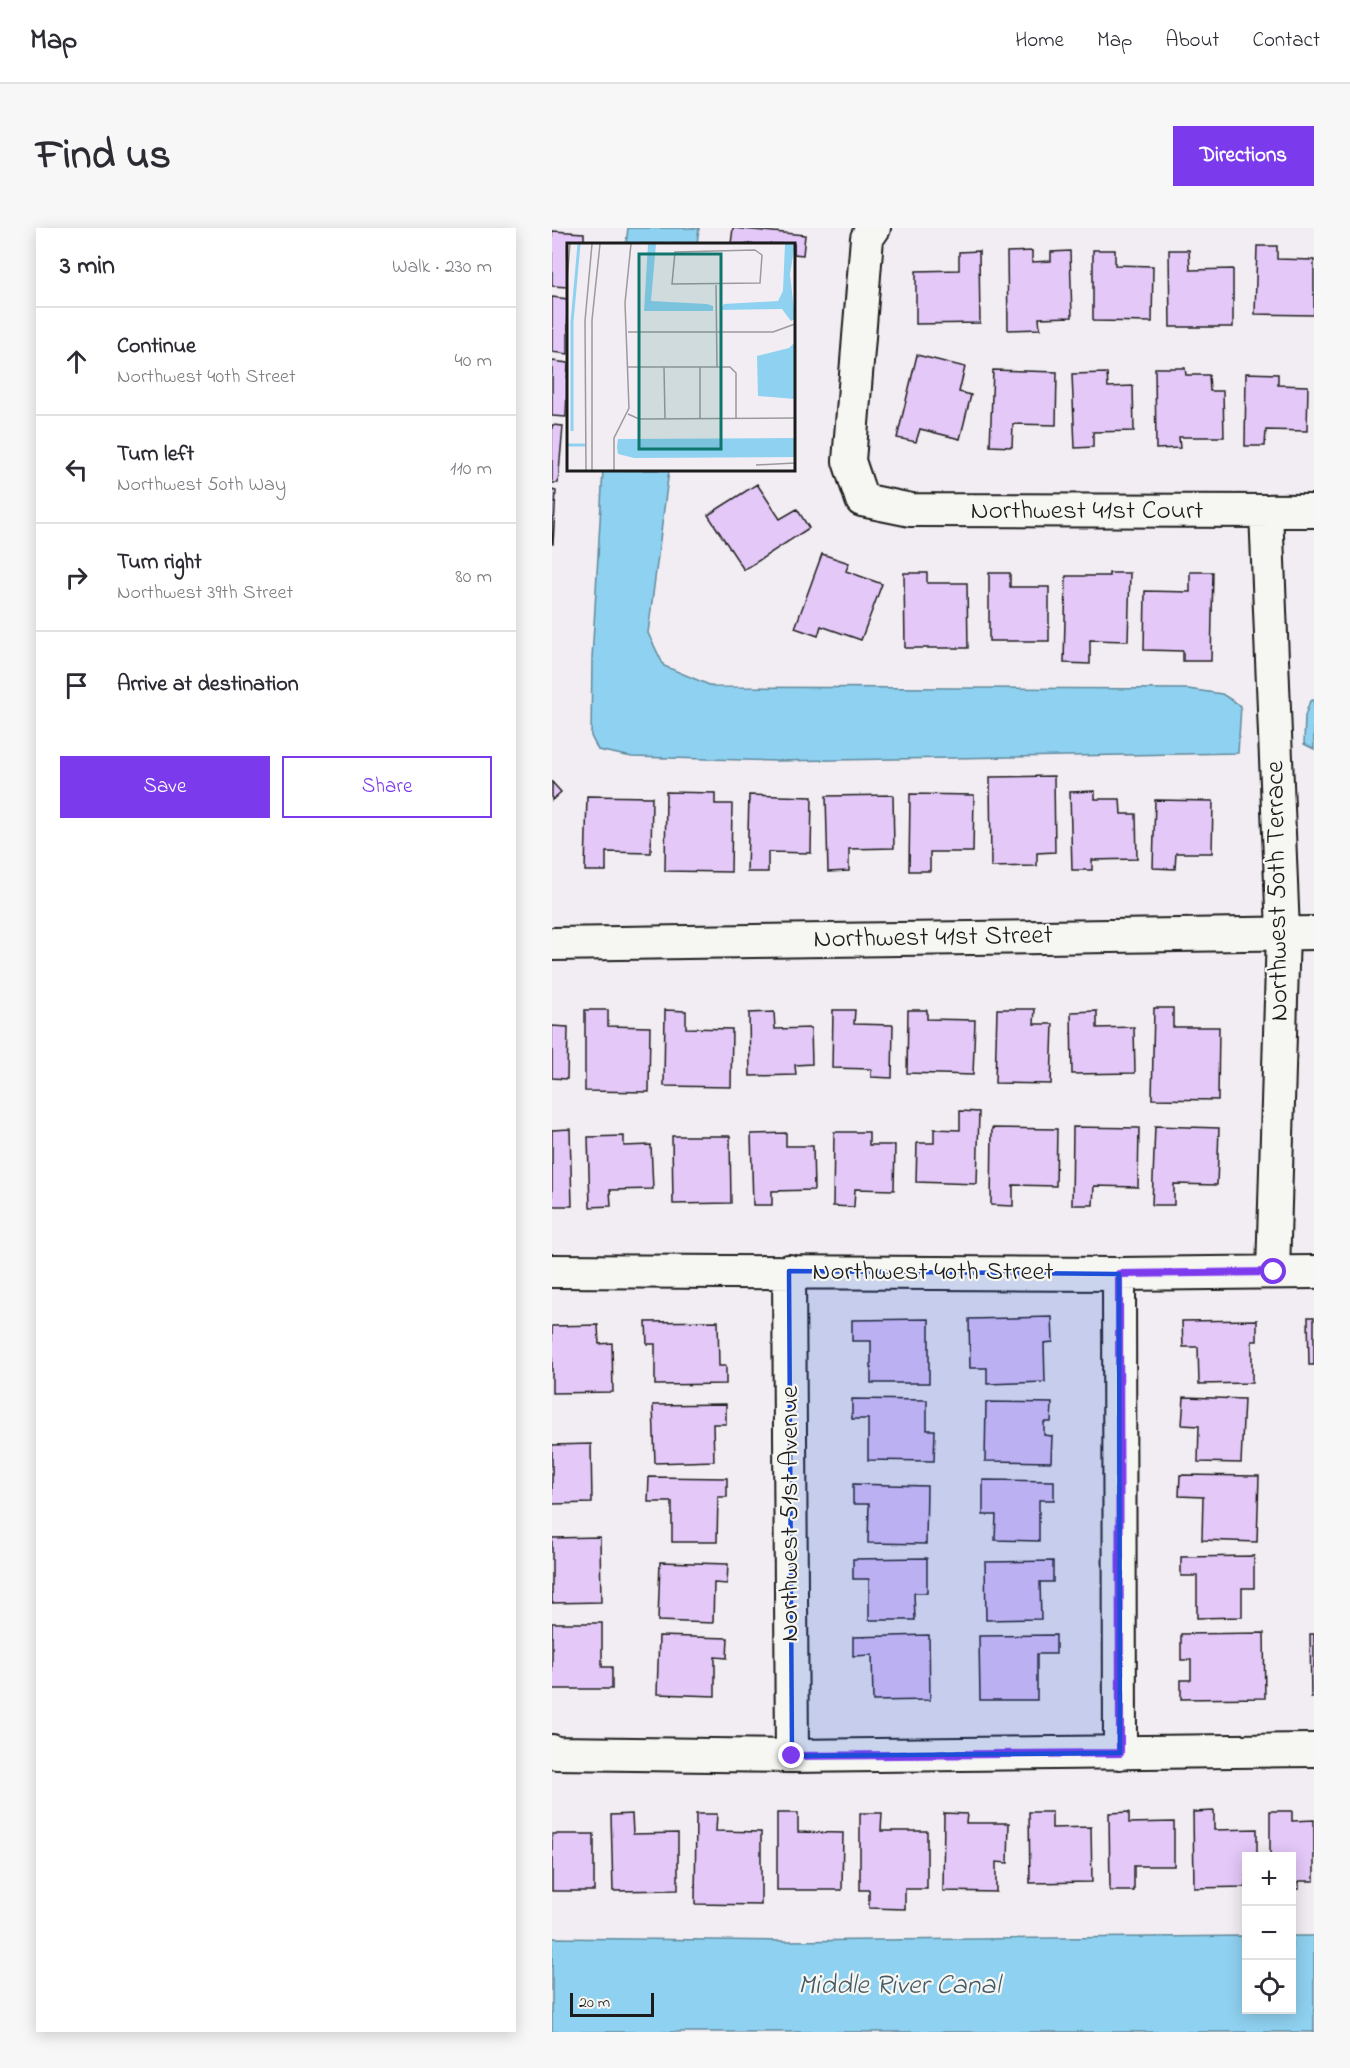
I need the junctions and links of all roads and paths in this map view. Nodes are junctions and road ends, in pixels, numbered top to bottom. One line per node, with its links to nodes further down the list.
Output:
1 (874, 228): 2 (street, Northwest 41st Court)
2 (1266, 511): 3 (street, Northwest 41st Court); 4 (street, Northwest 50th Terrace)
3 (1314, 511)
4 (1283, 932): 5 (street, Northwest 41st Street); 6 (street, Northwest 41st Street); 9 (street, Northwest 50th Terrace)
5 (1314, 933)
6 (552, 944)
7 (552, 1271): 8 (street, Northwest 40th Street)
8 (789, 1271): 11 (street, Northwest 40th Street); 15 (street, Northwest 51st Avenue)
9 (1274, 1272): 10 (street, Northwest 40th Street); 11 (street, Northwest 40th Street)
10 (1314, 1272)
11 (1119, 1274): 14 (street)
12 (1314, 1750): 14 (street)
13 (552, 1751): 15 (street)
14 (1120, 1753): 15 (street)
15 (792, 1756)

